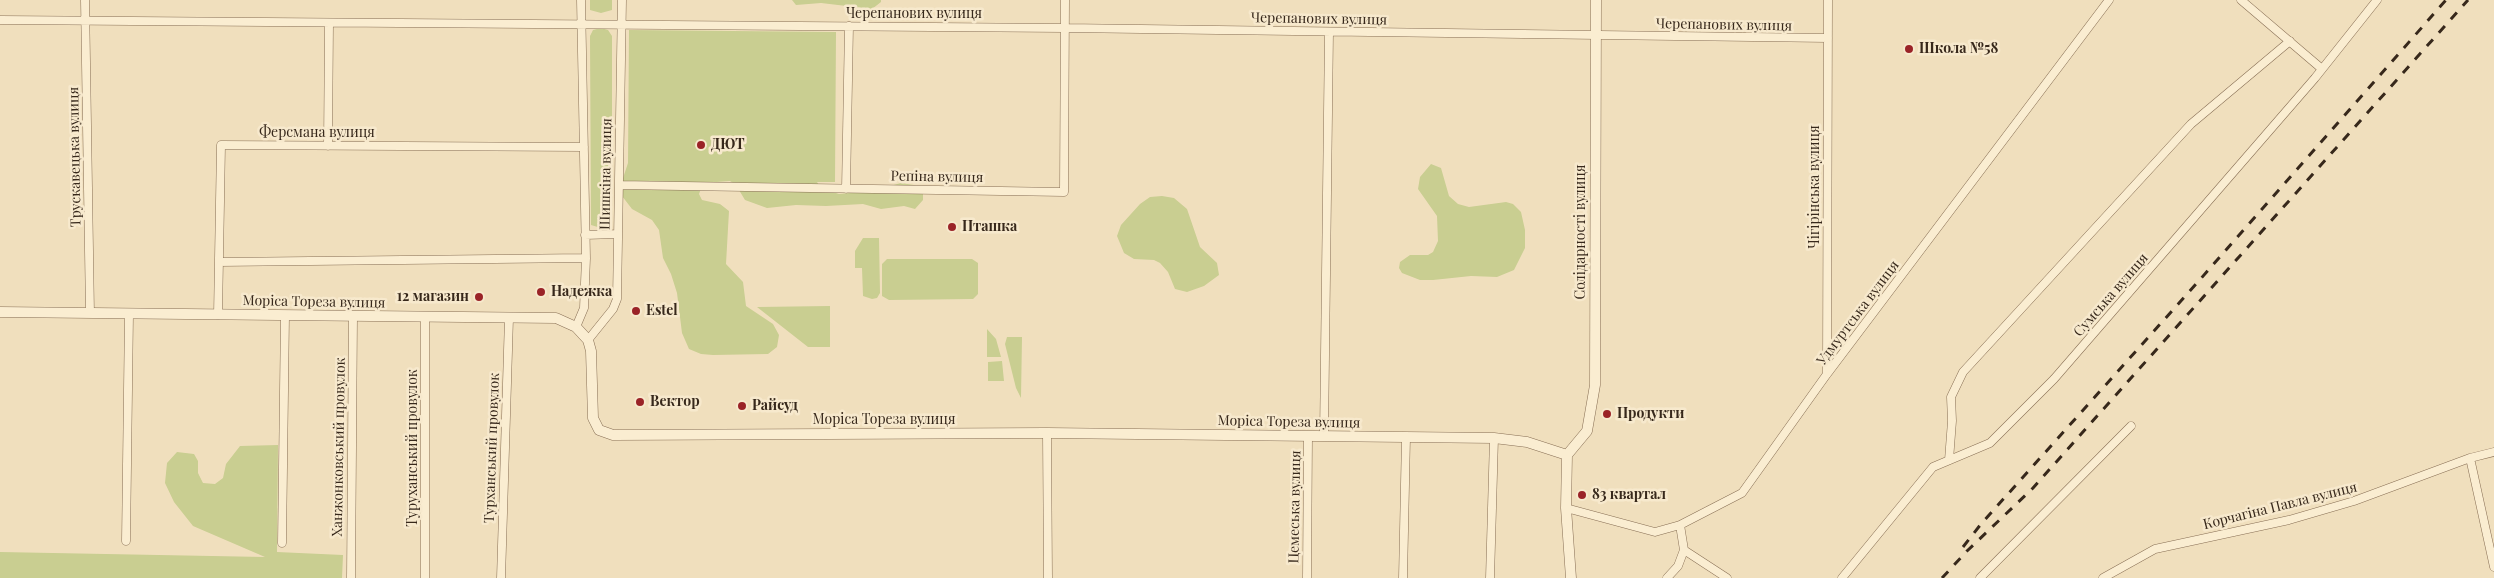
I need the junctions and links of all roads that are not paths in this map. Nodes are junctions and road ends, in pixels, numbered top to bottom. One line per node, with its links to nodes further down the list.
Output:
1 (85, 0): 11 (street, Трускавецька вулиця)
2 (581, 0): 13 (street)
3 (622, 0): 14 (street, Шишкiна вулиця)
4 (1065, 0): 16 (street, Репiна вулиця)
5 (1596, 0): 18 (street, Солідарності вулиця)
6 (1828, 0): 19 (street, Чiгiрiнська вулиця)
7 (2109, 0): 40 (street, Удмуртська вулиця)
8 (2241, 0): 20 (street)
9 (2377, 0): 21 (street, Сумська вулиця)
10 (0, 20): 11 (street, Черепанових вулиця)
11 (85, 21): 12 (street, Черепанових вулиця); 31 (street, Трускавецька вулиця)
12 (329, 22): 13 (street, Черепанових вулиця); 22 (street)
13 (581, 24): 14 (street, Черепанових вулиця); 23 (street)
14 (622, 25): 15 (street, Черепанових вулиця); 24 (street, Шишкiна вулиця)
15 (849, 26): 16 (street, Черепанових вулиця); 25 (street)
16 (1065, 28): 17 (street, Черепанових вулиця); 25 (street, Репiна вулиця)
17 (1329, 32): 18 (street, Черепанових вулиця); 44 (street)
18 (1595, 36): 19 (street, Черепанових вулиця); 48 (street, Солідарності вулиця)
19 (1828, 38): 40 (street, Чiгiрiнська вулиця)
20 (2290, 41): 21 (street); 50 (street)
21 (2322, 69): 50 (street, Сумська вулиця)
22 (328, 146): 23 (street, Ферсмана вулиця); 29 (street, Ферсмана вулиця)
23 (584, 147): 27 (street)
24 (619, 185): 25 (street, Репiна вулиця); 26 (street, Шишкiна вулиця)
25 (846, 188)
26 (617, 234): 27 (street); 39 (street, Шишкiна вулиця)
27 (585, 235): 28 (street)
28 (586, 258): 29 (street); 38 (street)
29 (219, 262): 33 (street, Ферсмана вулиця)
30 (0, 312): 31 (street, Моріса Тореза вулиця)
31 (90, 313): 32 (street, Моріса Тореза вулиця)
32 (129, 314): 33 (street, Моріса Тореза вулиця); 53 (street)
33 (218, 315): 34 (street, Моріса Тореза вулиця)
34 (286, 315): 35 (street, Моріса Тореза вулиця); 54 (street)
35 (353, 316): 36 (street, Моріса Тореза вулиця); 57 (street, Ханжонковський провулок)
36 (425, 317): 37 (street, Моріса Тореза вулиця); 58 (street, Туруханський провулок)
37 (509, 318): 38 (street, Моріса Тореза вулиця); 59 (street, Турханський провулок)
38 (576, 327): 39 (street, Моріса Тореза вулиця)
39 (588, 340): 42 (street, Моріса Тореза вулиця)
40 (1827, 374): 52 (street, Удмуртська вулиця)
41 (2131, 426): 68 (street)
42 (1047, 433): 43 (street, Моріса Тореза вулиця); 60 (street)
43 (1308, 436): 44 (street, Моріса Тореза вулиця); 61 (street, Цемеська вулиця)
44 (1324, 436): 45 (street, Моріса Тореза вулиця)
45 (1406, 437): 46 (street, Моріса Тореза вулиця); 62 (street)
46 (1494, 438): 48 (street, Моріса Тореза вулиця); 63 (street)
47 (2494, 452): 49 (street, Корчагіна Павла вулиця)
48 (1567, 455): 51 (street)
49 (2470, 458): 56 (street); 69 (street, Корчагіна Павла вулиця)
50 (1949, 460): 67 (street, Сумська вулиця)
51 (1566, 508): 52 (street, Удмуртська вулиця); 64 (street)
52 (1680, 525): 55 (street)
53 (126, 541)
54 (282, 543)
55 (1684, 550): 65 (street); 66 (street)
56 (2494, 567)
57 (351, 578)
58 (425, 578)
59 (501, 578)
60 (1048, 578)
61 (1307, 578)
62 (1403, 578)
63 (1490, 578)
64 (1571, 578)
65 (1667, 578)
66 (1726, 578)
67 (1842, 578)
68 (1980, 578)
69 (2103, 578)

